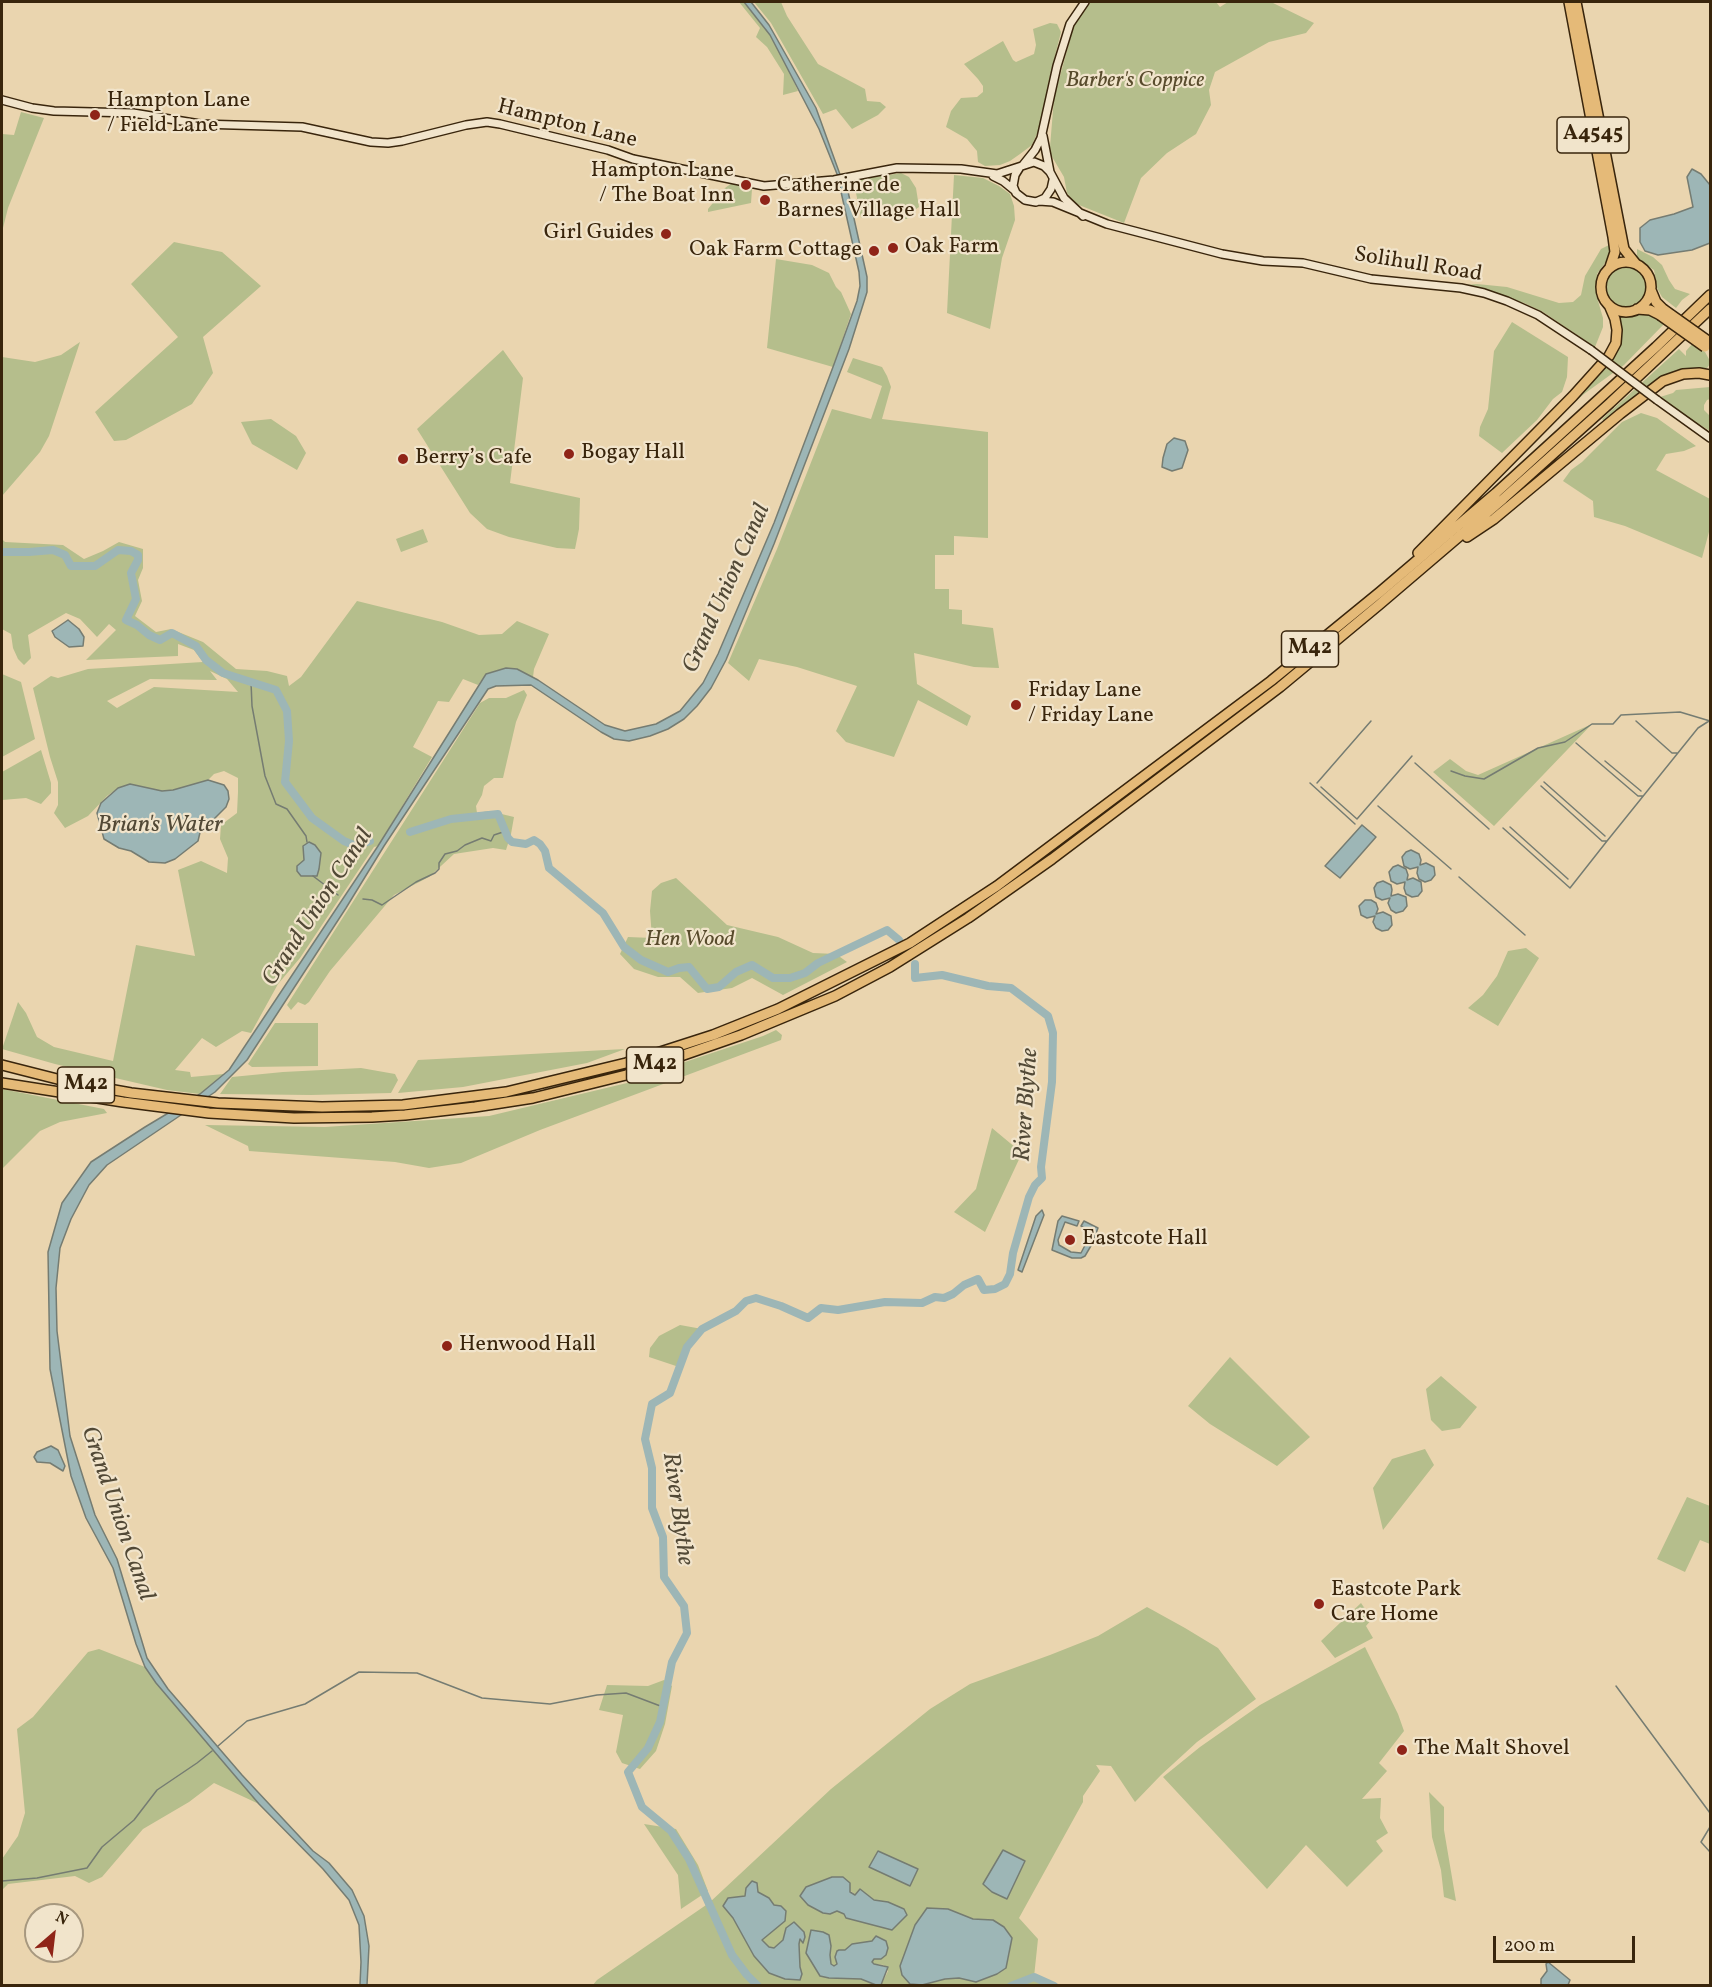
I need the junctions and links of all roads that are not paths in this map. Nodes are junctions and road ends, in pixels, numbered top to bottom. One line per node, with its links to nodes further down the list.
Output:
1 (1084, 2): 5 (main road)
2 (1569, 2): 13 (highway, A4545)
3 (1576, 2): 12 (highway, A4545)
4 (2, 100): 7 (main road, Hampton Lane)
5 (1043, 130): 6 (main road); 8 (main road)
6 (1021, 166): 7 (main road, Hampton Lane); 8 (main road); 9 (main road)
7 (982, 172): 9 (main road, Hampton Lane)
8 (1051, 174): 10 (main road); 11 (main road, Solihull Road)
9 (1014, 190): 10 (main road)
10 (1039, 201): 11 (main road, Solihull Road)
11 (1083, 216): 22 (main road, Solihull Road, bridge)
12 (1636, 264): 13 (highway); 14 (highway)
13 (1610, 267): 16 (highway)
14 (1651, 290): 17 (highway); 19 (highway)
15 (1710, 295): 24 (highway, M42)
16 (1609, 305): 17 (highway); 24 (highway, M42)
17 (1637, 309): 19 (highway)
18 (1710, 309): 23 (highway, M42)
19 (1662, 312): 20 (highway, bridge)
20 (1708, 346)
21 (1710, 375): 23 (highway, M42)
22 (1710, 438)
23 (1439, 555): 30 (highway, M42)
24 (1380, 592): 29 (highway, M42)
25 (2, 1060): 29 (highway)
26 (2, 1065): 29 (highway, M42)
27 (2, 1076): 30 (highway, M42)
28 (2, 1083): 30 (highway)
29 (110, 1089)
30 (123, 1102)

